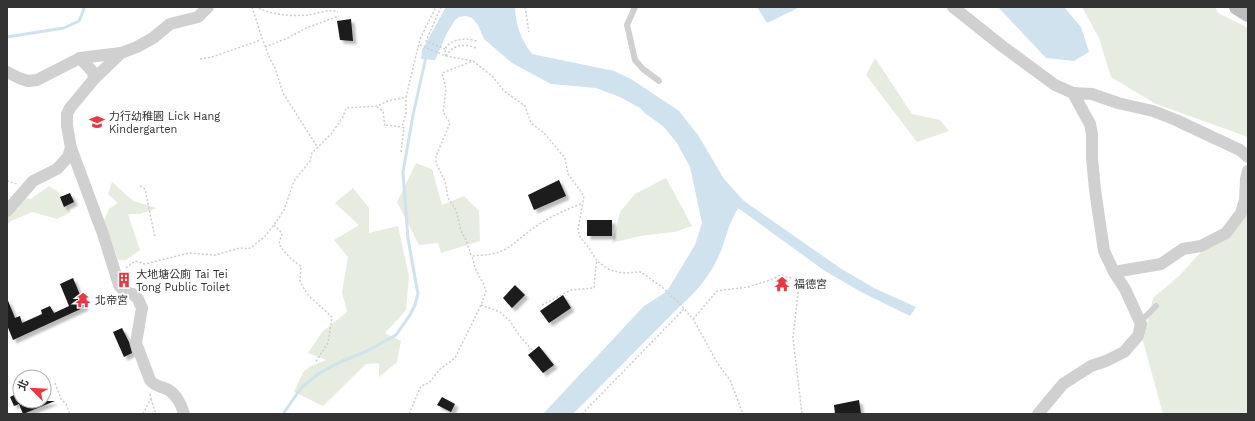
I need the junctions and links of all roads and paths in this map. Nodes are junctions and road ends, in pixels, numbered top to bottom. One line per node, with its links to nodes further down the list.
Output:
1 (208, 7): 20 (street)
2 (252, 7): 14 (path)
3 (256, 7): 10 (path)
4 (436, 7): 16 (path)
5 (441, 7): 19 (path)
6 (525, 7): 13 (path)
7 (635, 7): 27 (lane)
8 (953, 7): 28 (street)
9 (1237, 7): 11 (main road)
10 (338, 12)
11 (1248, 14)
12 (339, 16): 17 (path)
13 (529, 32)
14 (262, 39): 17 (path); 23 (path)
15 (478, 42): 19 (path)
16 (420, 45): 21 (path); 29 (path)
17 (265, 47): 35 (path)
18 (476, 48): 21 (path)
19 (445, 49): 21 (path)
20 (121, 53): 22 (street); 26 (street)
21 (446, 56): 24 (path)
22 (80, 58): 25 (street); 26 (street)
23 (200, 59)
24 (472, 61): 42 (path); 46 (path)
25 (7, 72)
26 (94, 80): 34 (street)
27 (660, 80)
28 (1073, 93): 37 (street); 48 (street)
29 (406, 97): 30 (path); 32 (path)
30 (377, 106): 31 (path); 35 (path)
31 (385, 125): 32 (path); 33 (path)
32 (402, 127): 36 (path)
33 (385, 128)
34 (70, 148): 38 (street); 40 (street)
35 (318, 148): 44 (path)
36 (401, 152)
37 (1248, 157)
38 (57, 169): 40 (street); 43 (street)
39 (1248, 171): 48 (street)
40 (82, 178): 49 (street)
41 (140, 186): 45 (path)
42 (582, 204): 46 (path); 47 (path)
43 (7, 211)
44 (274, 225): 49 (path); 57 (path)
45 (155, 238)
46 (472, 256): 50 (path)
47 (597, 261): 51 (path); 53 (path)
48 (1114, 272): 55 (street)
49 (115, 273): 59 (street)
50 (481, 305): 56 (path); 65 (path)
51 (542, 305)
52 (1156, 306): 55 (lane)
53 (684, 309): 54 (path); 66 (path)
54 (693, 319): 67 (path); 68 (path)
55 (1141, 324): 69 (street)
56 (533, 351)
57 (315, 363)
58 (55, 383): 61 (path)
59 (154, 385): 60 (path); 64 (street)
60 (151, 398): 62 (path); 63 (path)
61 (70, 414)
62 (143, 414)
63 (156, 414)
64 (184, 414)
65 (409, 414)
66 (582, 414)
67 (743, 414)
68 (802, 414)
69 (1038, 414)

